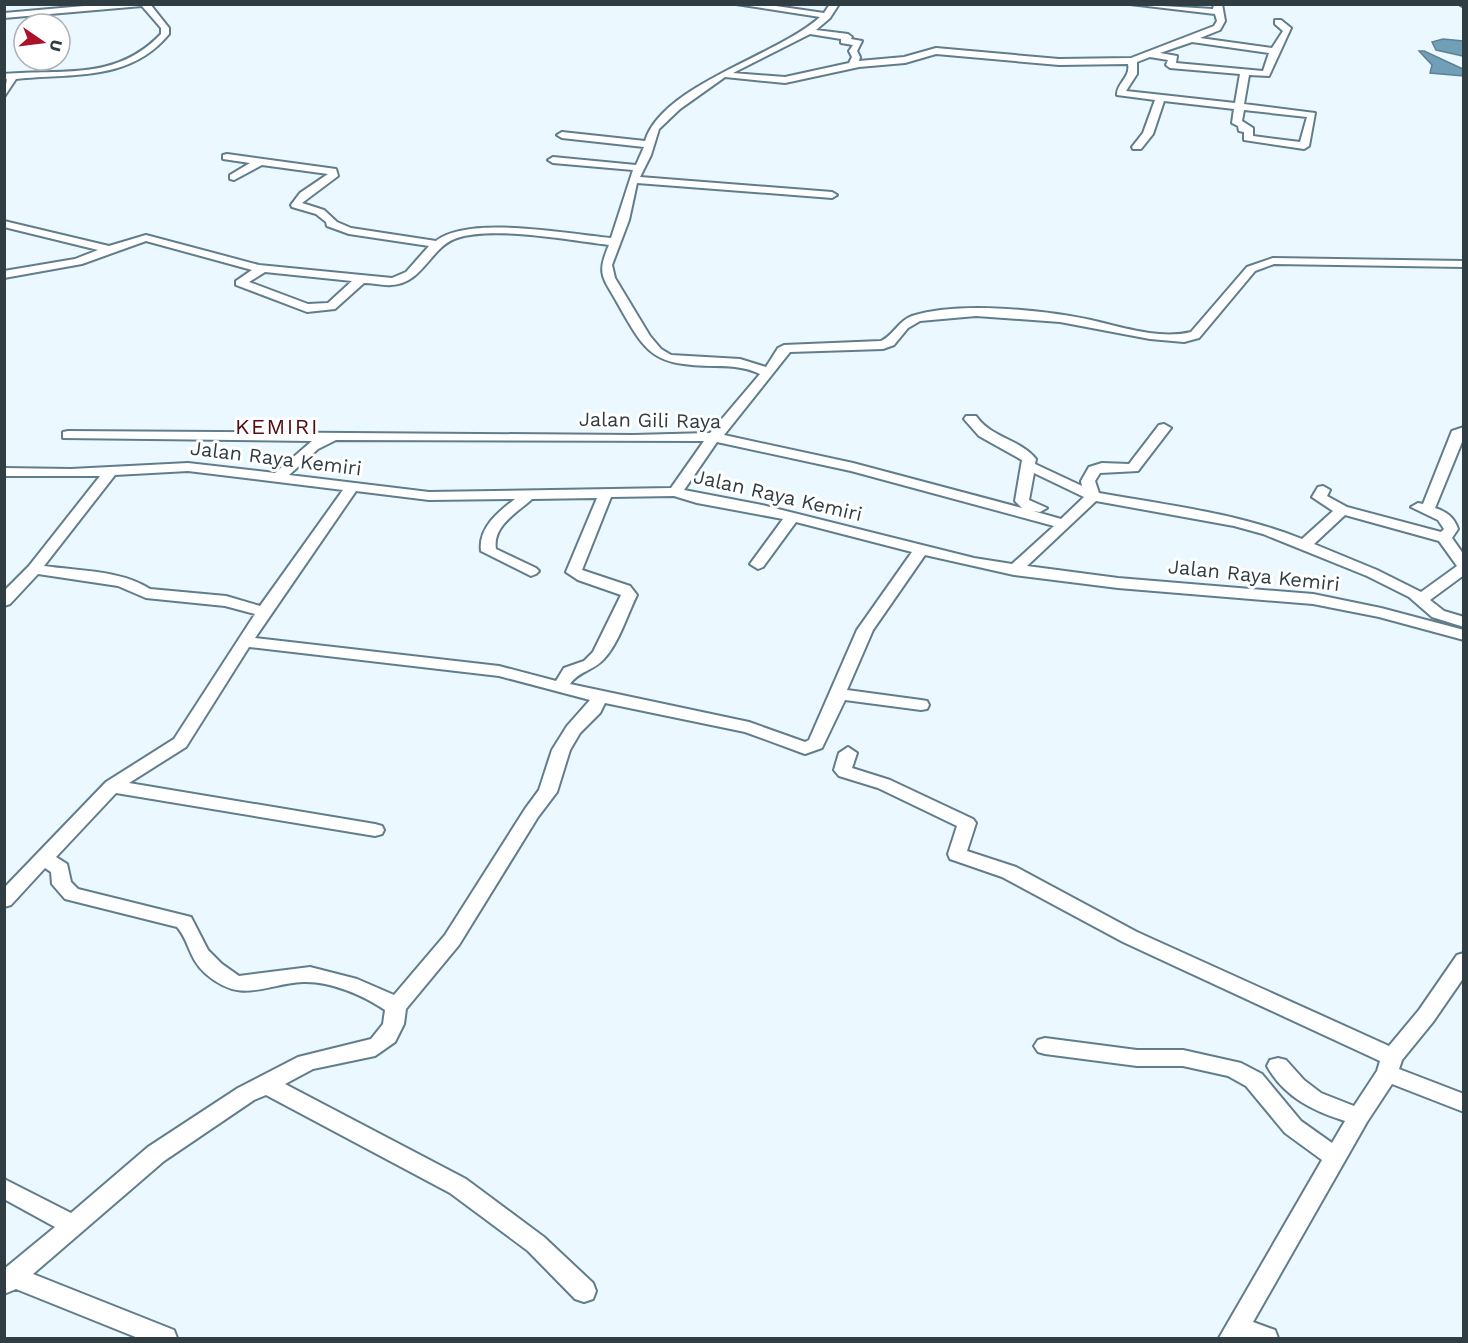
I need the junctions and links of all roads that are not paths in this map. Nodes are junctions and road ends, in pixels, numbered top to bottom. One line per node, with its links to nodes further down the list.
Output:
1 (143, 4): 9 (street); 20 (street)
2 (740, 4): 6 (street)
3 (835, 4): 10 (street)
4 (1134, 4): 5 (street)
5 (1146, 5): 7 (street)
6 (788, 7): 10 (street)
7 (1188, 7): 8 (street)
8 (1218, 8): 13 (street)
9 (4, 16)
10 (827, 16): 12 (street)
11 (1278, 22): 14 (street)
12 (807, 31): 17 (street); 19 (street)
13 (1188, 38): 14 (street); 15 (street)
14 (1274, 51): 18 (street)
15 (1153, 55): 16 (street); 18 (street)
16 (1132, 61): 17 (street); 22 (street)
17 (853, 65): 19 (street)
18 (1245, 72): 23 (street)
19 (723, 74): 25 (street)
20 (9, 77): 21 (street)
21 (6, 90)
22 (1160, 98): 23 (street); 26 (street)
23 (1239, 107): 23 (street)
24 (562, 135): 25 (street)
25 (648, 144): 30 (street)
26 (1137, 147)
27 (226, 157): 29 (street)
28 (553, 160): 30 (street)
29 (259, 162): 31 (street); 36 (street)
30 (640, 168): 32 (street)
31 (234, 177)
32 (633, 180): 33 (street); 35 (street)
33 (832, 195)
34 (4, 224): 37 (street)
35 (616, 242): 36 (street); 42 (street)
36 (436, 244): 41 (street)
37 (112, 250): 39 (street); 40 (street)
38 (1464, 264): 42 (street)
39 (263, 268): 41 (street); 41 (street)
40 (4, 275)
41 (362, 278)
42 (768, 373): 48 (street)
43 (971, 419): 49 (street)
44 (1164, 428): 58 (street)
45 (1464, 431): 62 (street)
46 (68, 435): 47 (street, Jalan Gili Raya)
47 (329, 437): 48 (street, Jalan Gili Raya); 52 (street)
48 (714, 437): 55 (street); 61 (street, Jalan Gili Raya)
49 (1029, 466): 58 (street); 61 (street)
50 (4, 472): 51 (street, Jalan Raya Kemiri)
51 (110, 472): 52 (street, Jalan Raya Kemiri); 67 (street)
52 (279, 477): 53 (street, Jalan Raya Kemiri)
53 (351, 488): 57 (street, Jalan Raya Kemiri); 72 (street)
54 (1323, 490): 59 (street)
55 (675, 492): 56 (street, Jalan Raya Kemiri); 60 (street, Jalan Raya Kemiri)
56 (604, 495): 57 (street, Jalan Raya Kemiri); 76 (street)
57 (527, 496): 69 (street)
58 (1093, 496): 61 (street); 63 (street)
59 (1342, 510): 62 (street); 63 (street)
60 (792, 517): 64 (street, Jalan Raya Kemiri); 65 (street)
61 (1058, 522): 68 (street)
62 (1444, 538): 66 (street)
63 (1304, 545): 71 (street)
64 (920, 551): 68 (street, Jalan Raya Kemiri); 78 (street)
65 (758, 564)
66 (1464, 567): 71 (street)
67 (34, 569): 70 (street); 72 (street)
68 (1014, 570): 74 (street, Jalan Raya Kemiri)
69 (531, 571)
70 (6, 598)
71 (1421, 599): 73 (street)
72 (264, 612): 75 (street)
73 (1464, 622)
74 (1464, 635)
75 (245, 642): 76 (street); 81 (street)
76 (560, 688): 77 (street)
77 (600, 696): 78 (street); 86 (street)
78 (838, 696): 79 (street)
79 (921, 705)
80 (848, 753): 88 (street)
81 (112, 786): 82 (street); 83 (street)
82 (375, 830)
83 (44, 857): 84 (street); 86 (street)
84 (4, 900)
85 (1464, 960): 88 (street)
86 (396, 1007): 90 (street)
87 (1045, 1046): 93 (street)
88 (1389, 1065): 91 (street); 92 (street)
89 (1278, 1066): 92 (street)
90 (267, 1085): 95 (street); 97 (street)
91 (1464, 1103)
92 (1359, 1116): 93 (street)
93 (1334, 1157): 98 (street)
94 (4, 1188): 95 (street)
95 (74, 1226): 96 (street)
96 (8, 1281): 99 (street)
97 (584, 1291)
98 (1234, 1333): 100 (street)
99 (165, 1338)
100 (1266, 1338)

